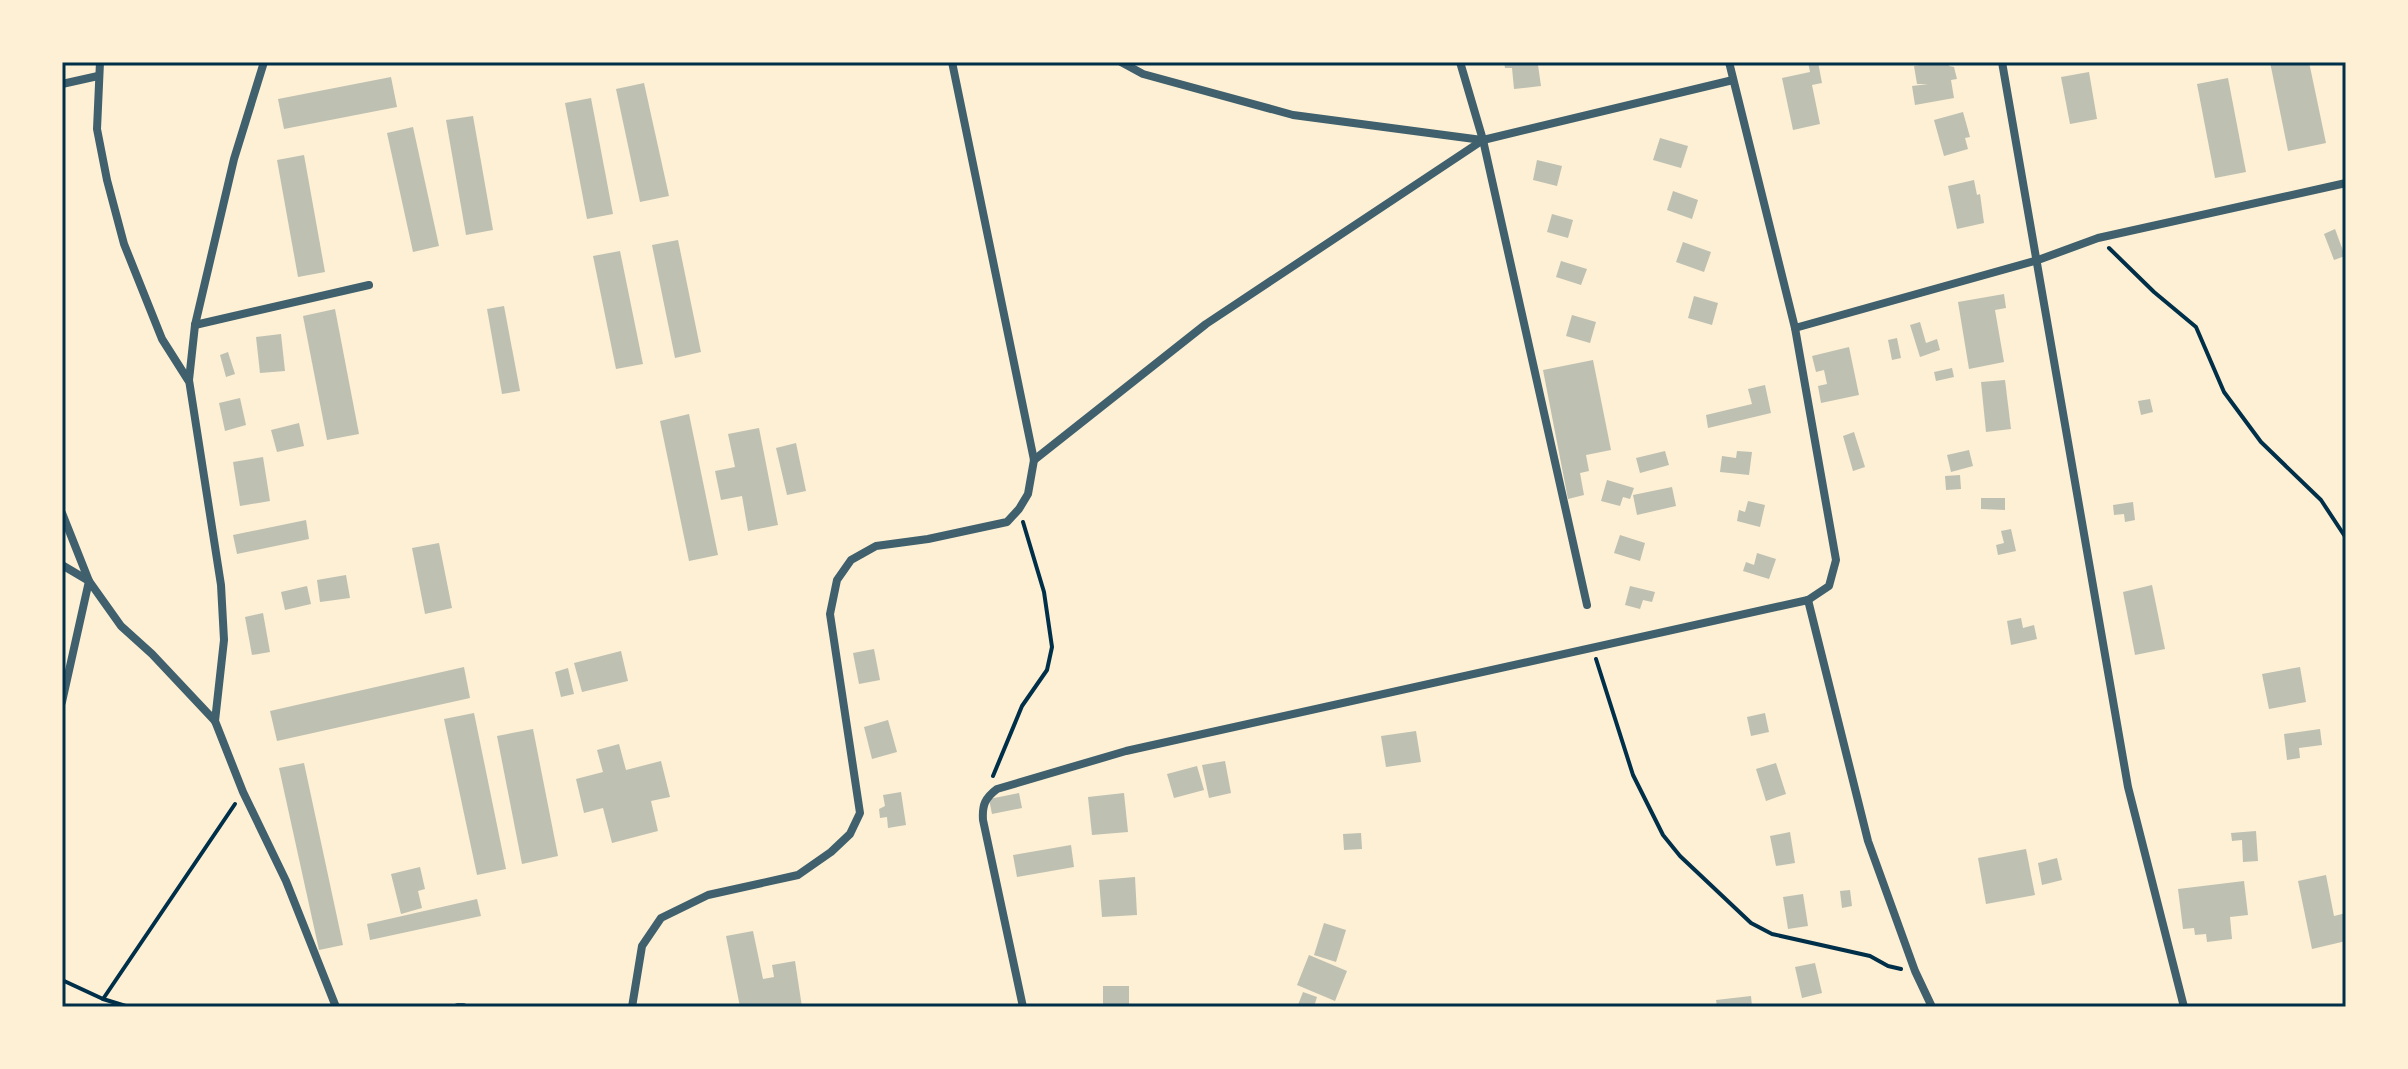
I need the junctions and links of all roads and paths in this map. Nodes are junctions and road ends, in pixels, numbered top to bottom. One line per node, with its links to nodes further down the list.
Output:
1 (100, 62): 8 (street)
2 (264, 62): 16 (street)
3 (952, 62): 19 (street)
4 (1121, 62): 11 (street)
5 (1460, 62): 11 (street)
6 (1729, 62): 9 (street)
7 (2002, 62): 14 (street)
8 (98, 76): 10 (street); 18 (street)
9 (1733, 80): 11 (street); 17 (street)
10 (62, 84)
11 (1483, 140): 19 (street); 26 (street)
12 (2346, 183): 13 (street)
13 (2098, 238): 14 (street); 22 (path)
14 (2038, 260): 17 (street); 40 (street)
15 (369, 285): 16 (street)
16 (195, 325): 18 (street)
17 (1795, 328): 25 (street)
18 (189, 380): 29 (street)
19 (1034, 460): 20 (street)
20 (1019, 509): 31 (path); 37 (street)
21 (62, 513): 24 (street)
22 (2346, 538)
23 (62, 565): 24 (street)
24 (89, 581): 28 (street); 29 (street)
25 (1808, 600): 27 (street); 32 (street)
26 (1587, 605)
27 (1593, 649): 31 (street); 32 (path)
28 (62, 702)
29 (215, 721): 30 (street)
30 (243, 792): 34 (path); 36 (street)
31 (986, 797): 38 (street)
32 (1915, 971): 39 (street)
33 (62, 980): 34 (path)
34 (103, 999): 35 (path)
35 (129, 1007)
36 (336, 1007)
37 (632, 1007)
38 (1023, 1007)
39 (1932, 1007)
40 (2184, 1007)

